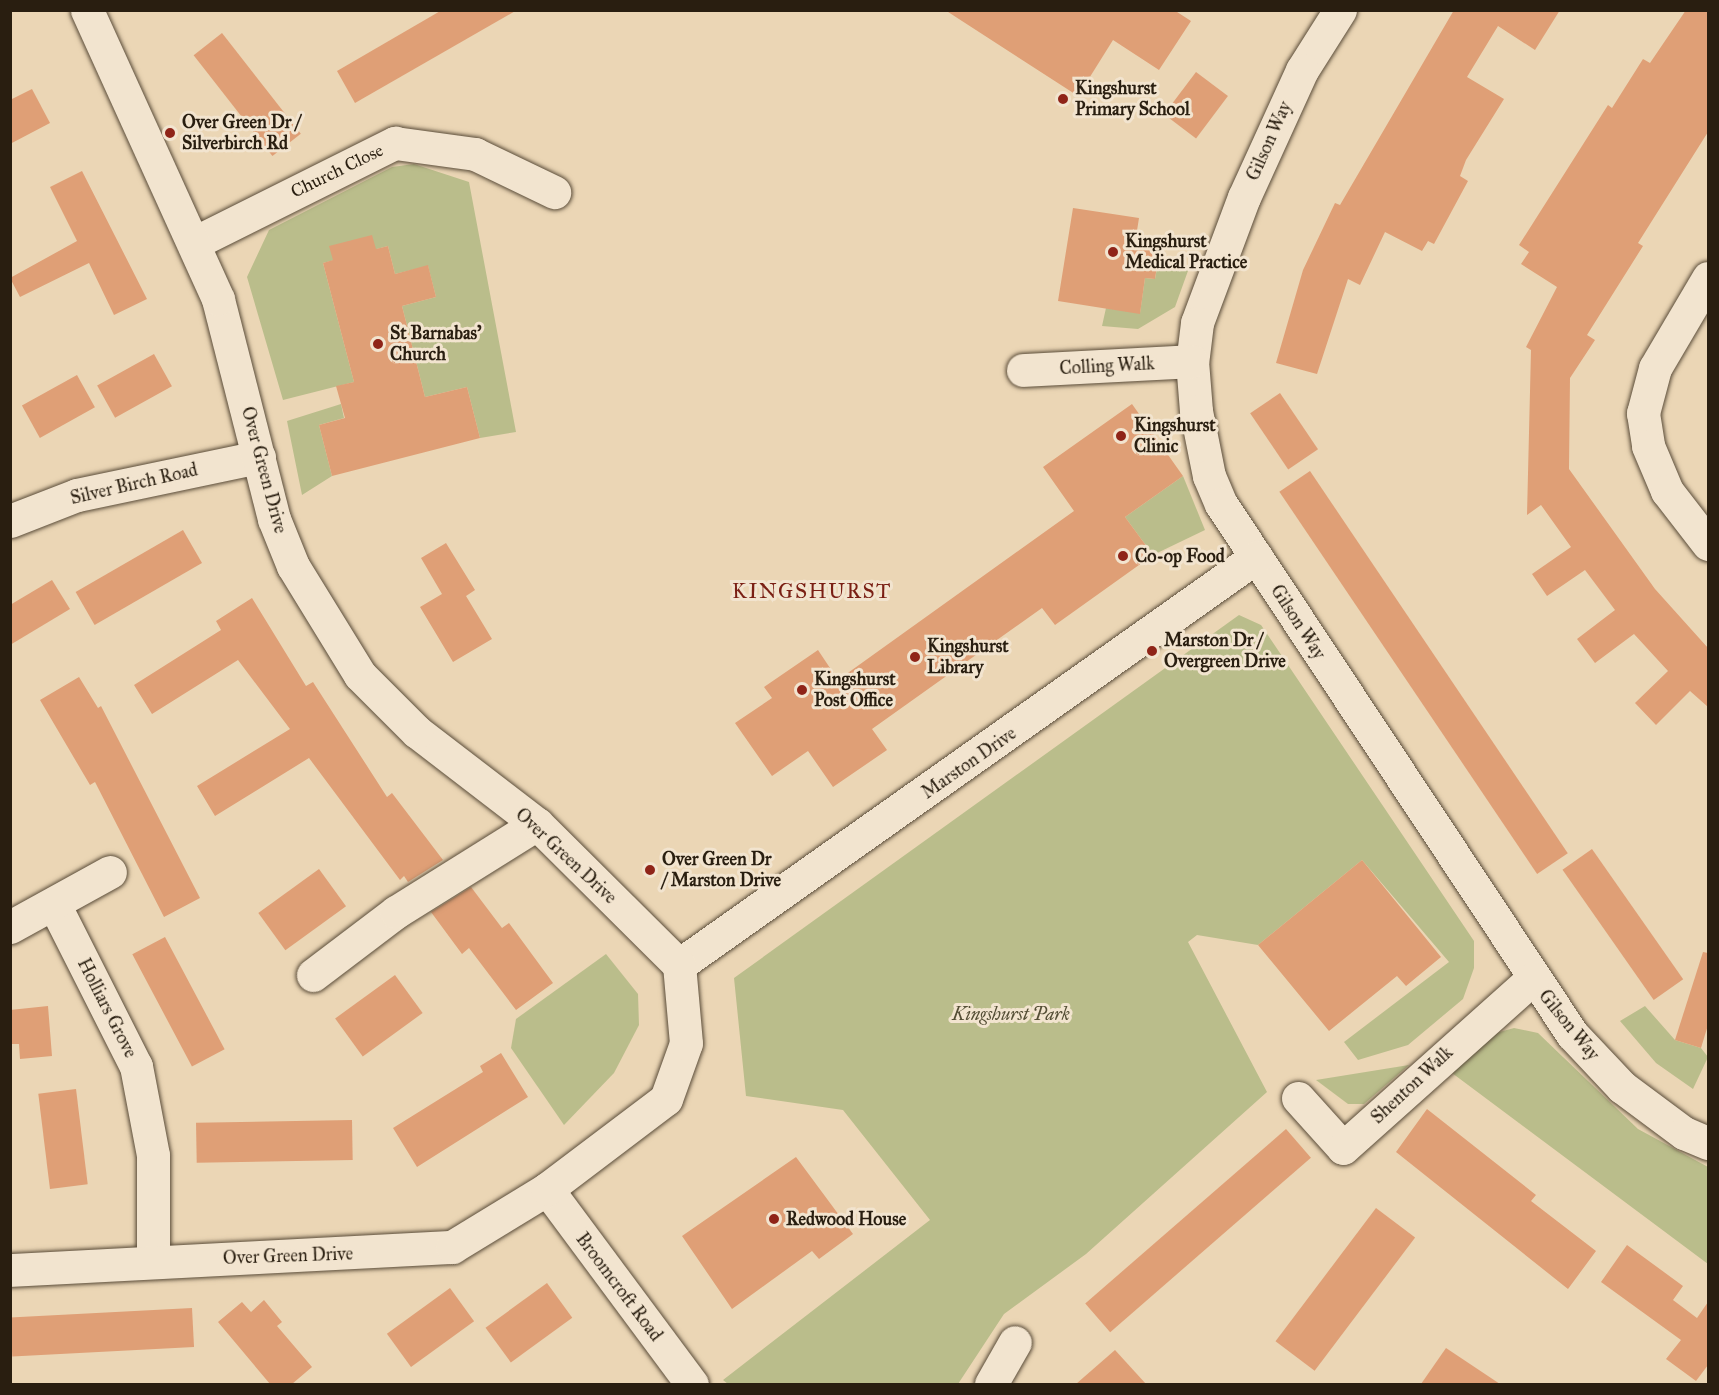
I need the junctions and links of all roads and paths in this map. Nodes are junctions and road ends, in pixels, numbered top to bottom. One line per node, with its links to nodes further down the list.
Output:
1 (87, 10): 4 (street, Over Green Drive)
2 (1340, 10): 6 (street, Gilson Way)
3 (554, 192): 4 (street, Church Close)
4 (194, 243): 8 (street, Over Green Drive)
5 (1708, 278): 10 (street)
6 (1192, 361): 7 (street, Colling Walk); 11 (street, Gilson Way)
7 (1023, 370)
8 (259, 457): 9 (street, Silver Birch Road); 12 (street, Over Green Drive)
9 (10, 520)
10 (1708, 544)
11 (1256, 557): 16 (street, Marston Drive); 18 (street, Gilson Way)
12 (537, 824): 16 (street, Over Green Drive); 17 (street)
13 (110, 872): 14 (street)
14 (54, 904): 15 (street); 22 (street, Holliars Grove)
15 (10, 927)
16 (679, 965): 21 (street, Over Green Drive)
17 (313, 975)
18 (1532, 979): 19 (street, Shenton Walk); 20 (street, Gilson Way)
19 (1298, 1098)
20 (1708, 1143)
21 (547, 1190): 22 (street, Over Green Drive); 25 (street, Broomcroft Road)
22 (153, 1261): 23 (street, Over Green Drive)
23 (10, 1270)
24 (1015, 1342): 26 (street)
25 (692, 1384)
26 (991, 1384)

